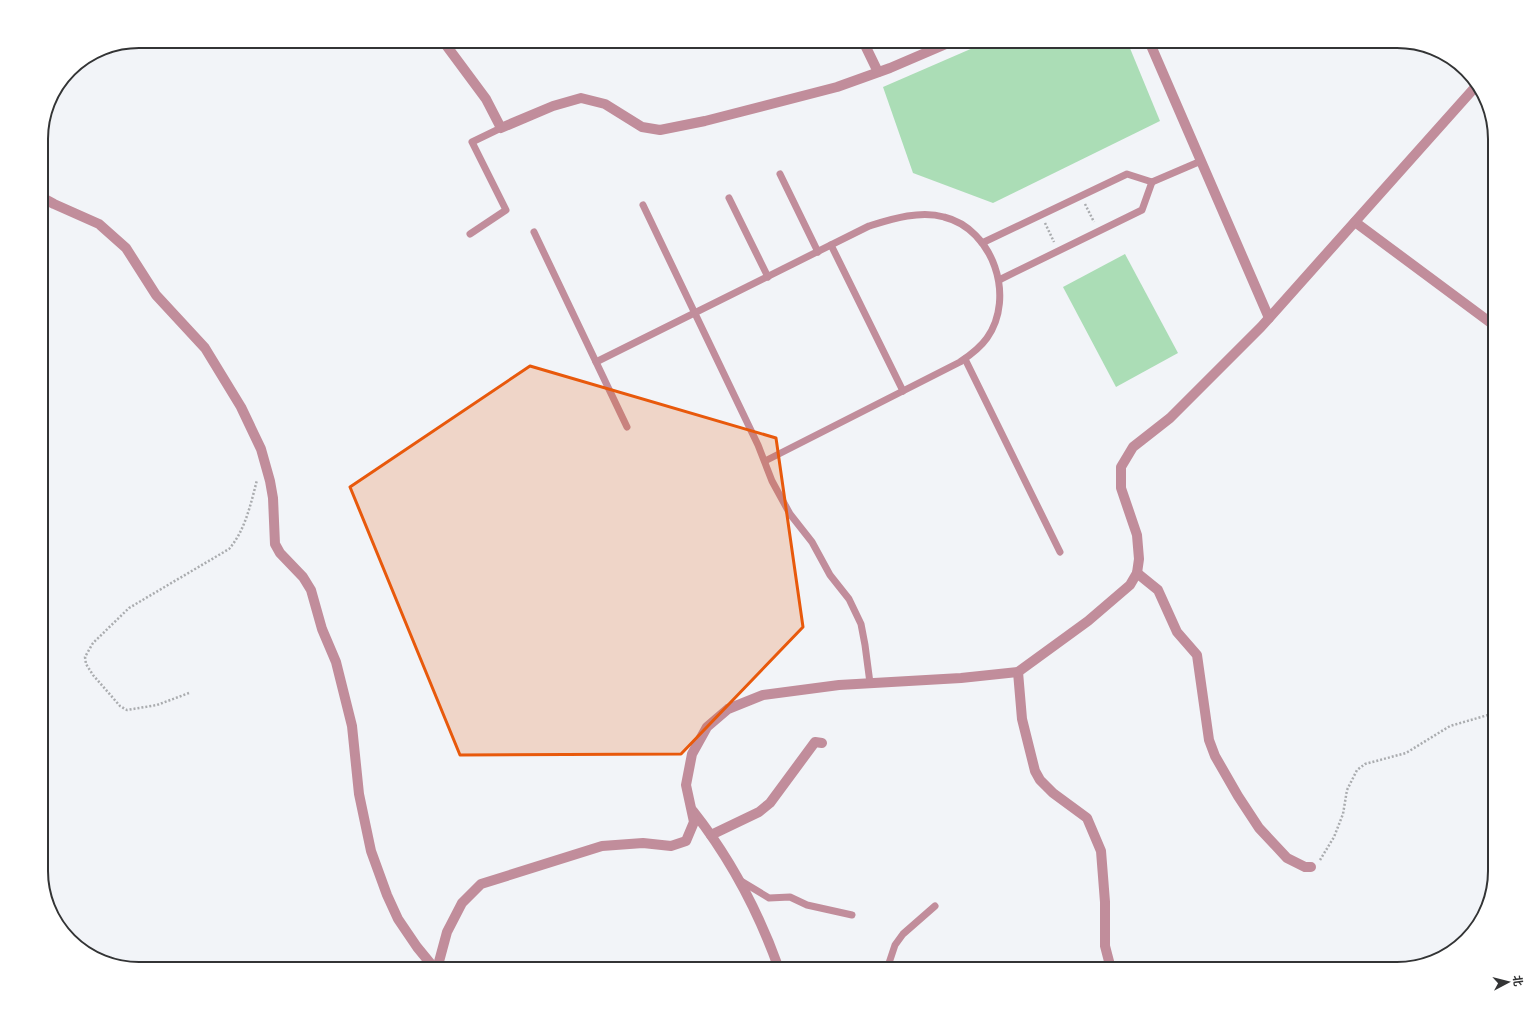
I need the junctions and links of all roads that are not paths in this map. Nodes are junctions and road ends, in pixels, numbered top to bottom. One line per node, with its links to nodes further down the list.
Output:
1 (448, 48): 7 (street)
2 (866, 48): 5 (street)
3 (936, 48): 5 (street)
4 (1151, 48): 8 (street)
5 (878, 72): 7 (street)
6 (1473, 89): 14 (street)
7 (501, 128): 16 (lane)
8 (1201, 161): 10 (lane); 23 (street)
9 (780, 174): 19 (lane)
10 (1152, 182): 17 (lane); 21 (lane)
11 (729, 198): 20 (lane)
12 (48, 200): 41 (street)
13 (643, 205): 22 (lane)
14 (1355, 222): 23 (street); 24 (street)
15 (534, 232): 26 (lane)
16 (470, 234)
17 (982, 243): 18 (lane); 21 (lane)
18 (831, 245): 19 (lane); 27 (lane)
19 (818, 252): 20 (lane)
20 (768, 277): 22 (lane)
21 (999, 280): 25 (lane)
22 (695, 313): 26 (lane); 29 (lane)
23 (1269, 318): 31 (street)
24 (1488, 321)
25 (965, 359): 27 (lane); 30 (lane)
26 (596, 362): 28 (lane)
27 (903, 391): 29 (lane)
28 (627, 426)
29 (764, 461): 33 (lane)
30 (1060, 552)
31 (1137, 573): 32 (street); 37 (street)
32 (1018, 672): 33 (street); 45 (street)
33 (870, 683): 35 (street)
34 (822, 743): 36 (street)
35 (691, 810): 36 (street); 42 (street)
36 (711, 835): 38 (street)
37 (1310, 867)
38 (737, 879): 40 (lane); 43 (street)
39 (935, 906): 44 (lane)
40 (852, 915)
41 (430, 962)
42 (438, 962)
43 (776, 962)
44 (889, 962)
45 (1108, 962)

